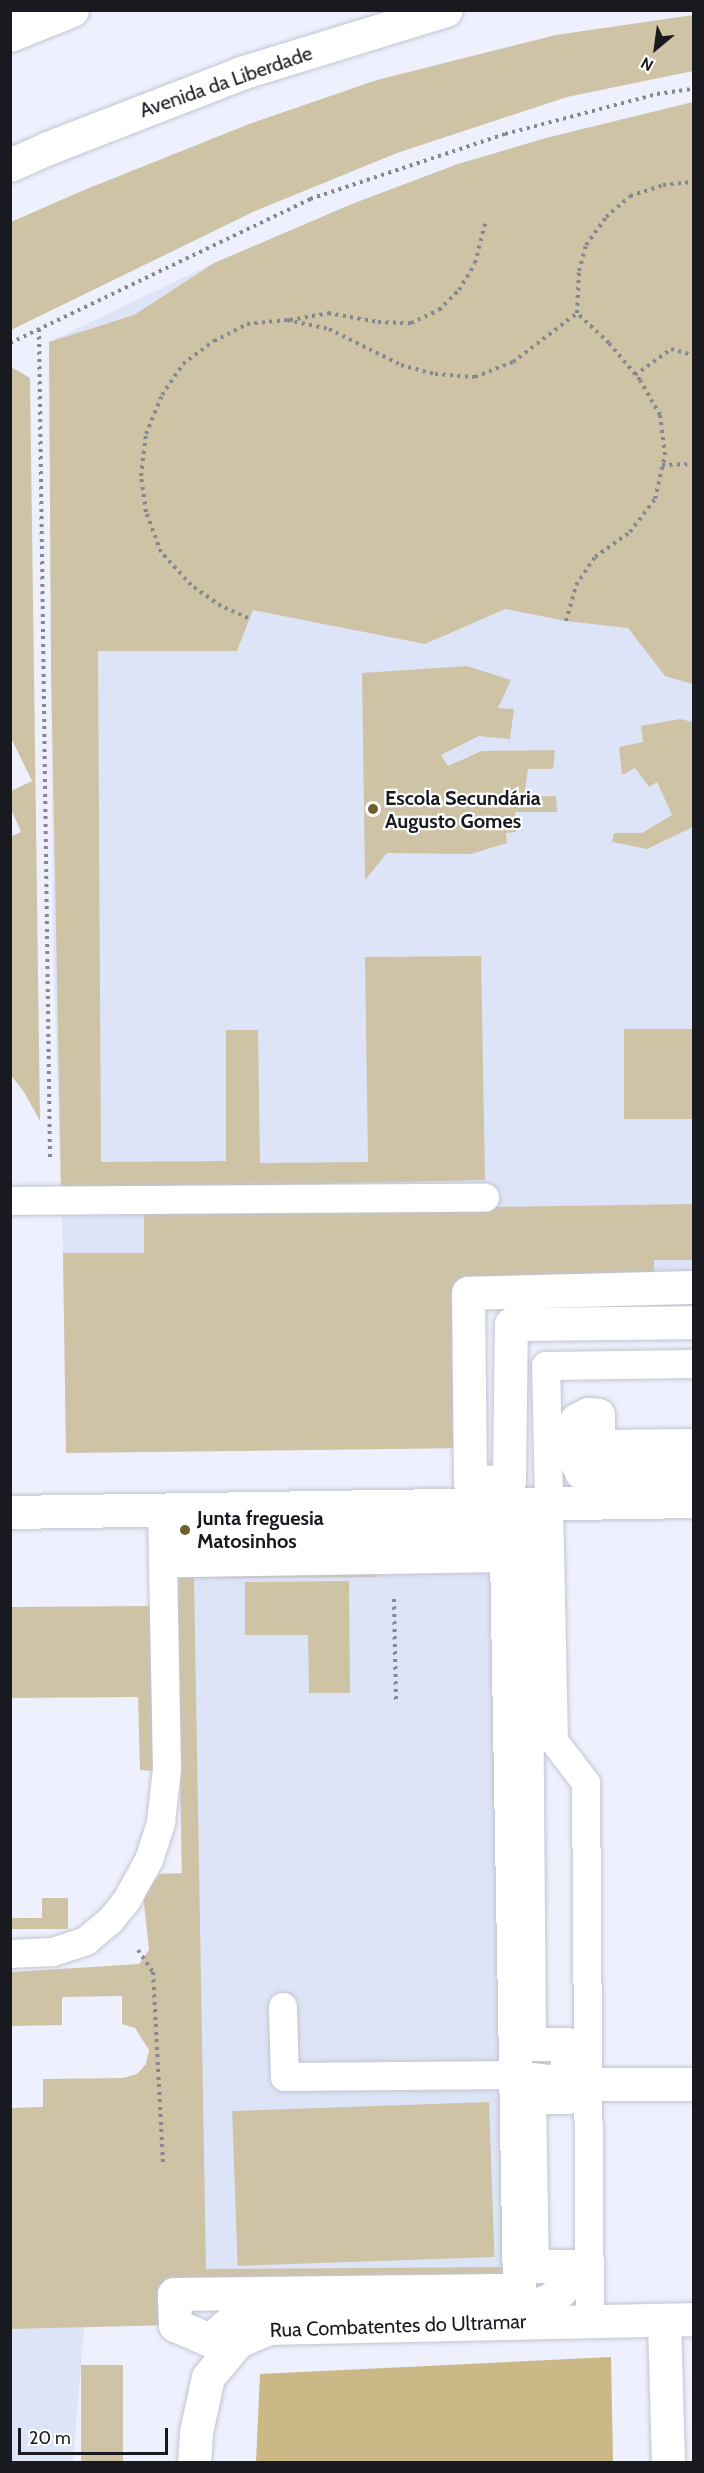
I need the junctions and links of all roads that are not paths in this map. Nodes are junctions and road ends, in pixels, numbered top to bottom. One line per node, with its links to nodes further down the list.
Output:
1 (30, 10): 4 (lane)
2 (72, 10): 5 (main road)
3 (446, 10): 6 (main road, Avenida da Liberdade)
4 (10, 16)
5 (10, 35)
6 (10, 165)
7 (485, 1198): 8 (lane)
8 (10, 1201)
9 (693, 1287): 10 (main road)
10 (693, 1322)
11 (693, 1364): 15 (lane)
12 (693, 1445): 13 (main road)
13 (693, 1475)
14 (693, 1501): 15 (main road)
15 (549, 1503): 16 (main road); 21 (lane)
16 (162, 1510): 17 (main road); 18 (lane)
17 (10, 1512)
18 (10, 1954)
19 (284, 2007): 20 (lane)
20 (515, 2075): 21 (lane); 21 (main road); 21 (main road)
21 (578, 2083): 22 (main road); 24 (lane)
22 (693, 2084)
23 (679, 2319): 24 (main road, Rua Combatentes do Ultramar); 26 (main road)
24 (590, 2323): 25 (main road, Rua Combatentes do Ultramar)
25 (194, 2463)
26 (668, 2463)

